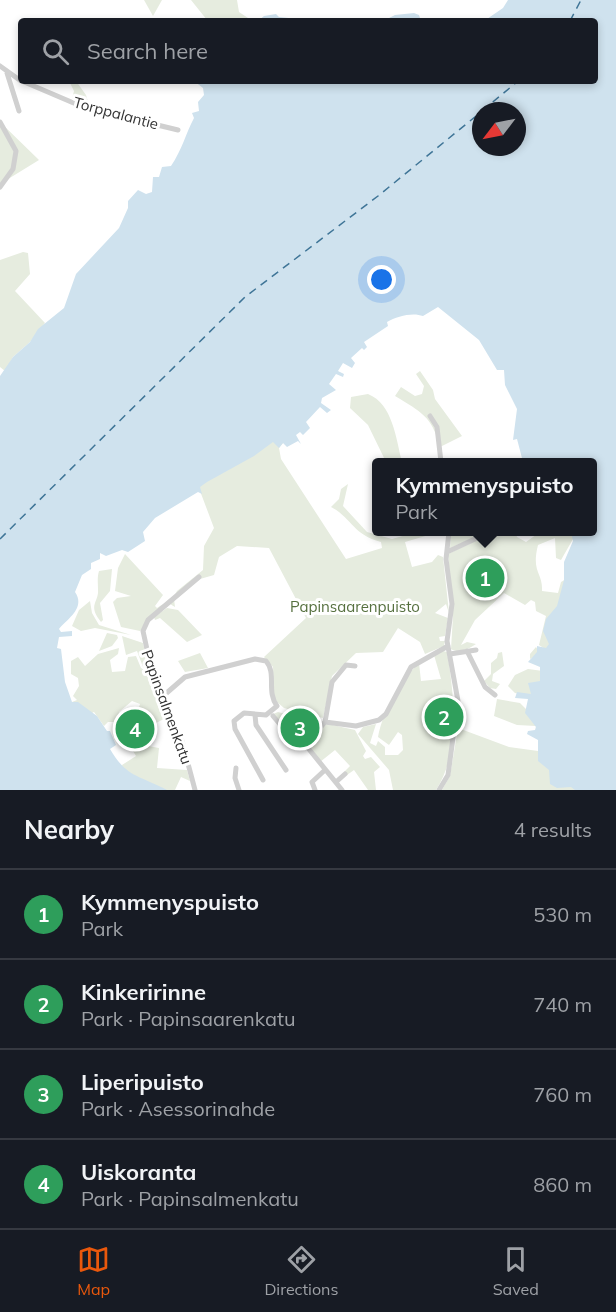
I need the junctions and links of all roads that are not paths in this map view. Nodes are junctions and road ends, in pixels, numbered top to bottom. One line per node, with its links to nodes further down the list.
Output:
1 (0, 66): 2 (street, Torppalantie)
2 (8, 73): 3 (street, Torppalantie); 5 (street)
3 (18, 79)
4 (29, 84): 7 (street, Torppalantie)
5 (19, 111)
6 (0, 122): 8 (street)
7 (178, 130)
8 (0, 187)
9 (430, 416): 10 (street)
10 (441, 458)
11 (449, 536): 13 (street)
12 (480, 536): 13 (street)
13 (447, 552): 15 (street)
14 (199, 577): 21 (street, Papinsalmenkatu)
15 (448, 646): 18 (street); 24 (street)
16 (476, 650): 17 (street)
17 (467, 651): 18 (street); 20 (street)
18 (450, 654): 36 (street)
19 (355, 666): 24 (street)
20 (495, 695)
21 (162, 697): 22 (street); 32 (street, Papinsalmenkatu)
22 (255, 715): 27 (street); 30 (street)
23 (273, 716): 25 (street)
24 (323, 722): 25 (street)
25 (308, 745): 28 (street)
26 (236, 768): 33 (street)
27 (286, 770)
28 (325, 770): 31 (street); 34 (street)
29 (345, 774): 31 (street)
30 (263, 780)
31 (336, 782): 35 (street)
32 (195, 790)
33 (239, 790)
34 (315, 790)
35 (342, 790)
36 (439, 790)

